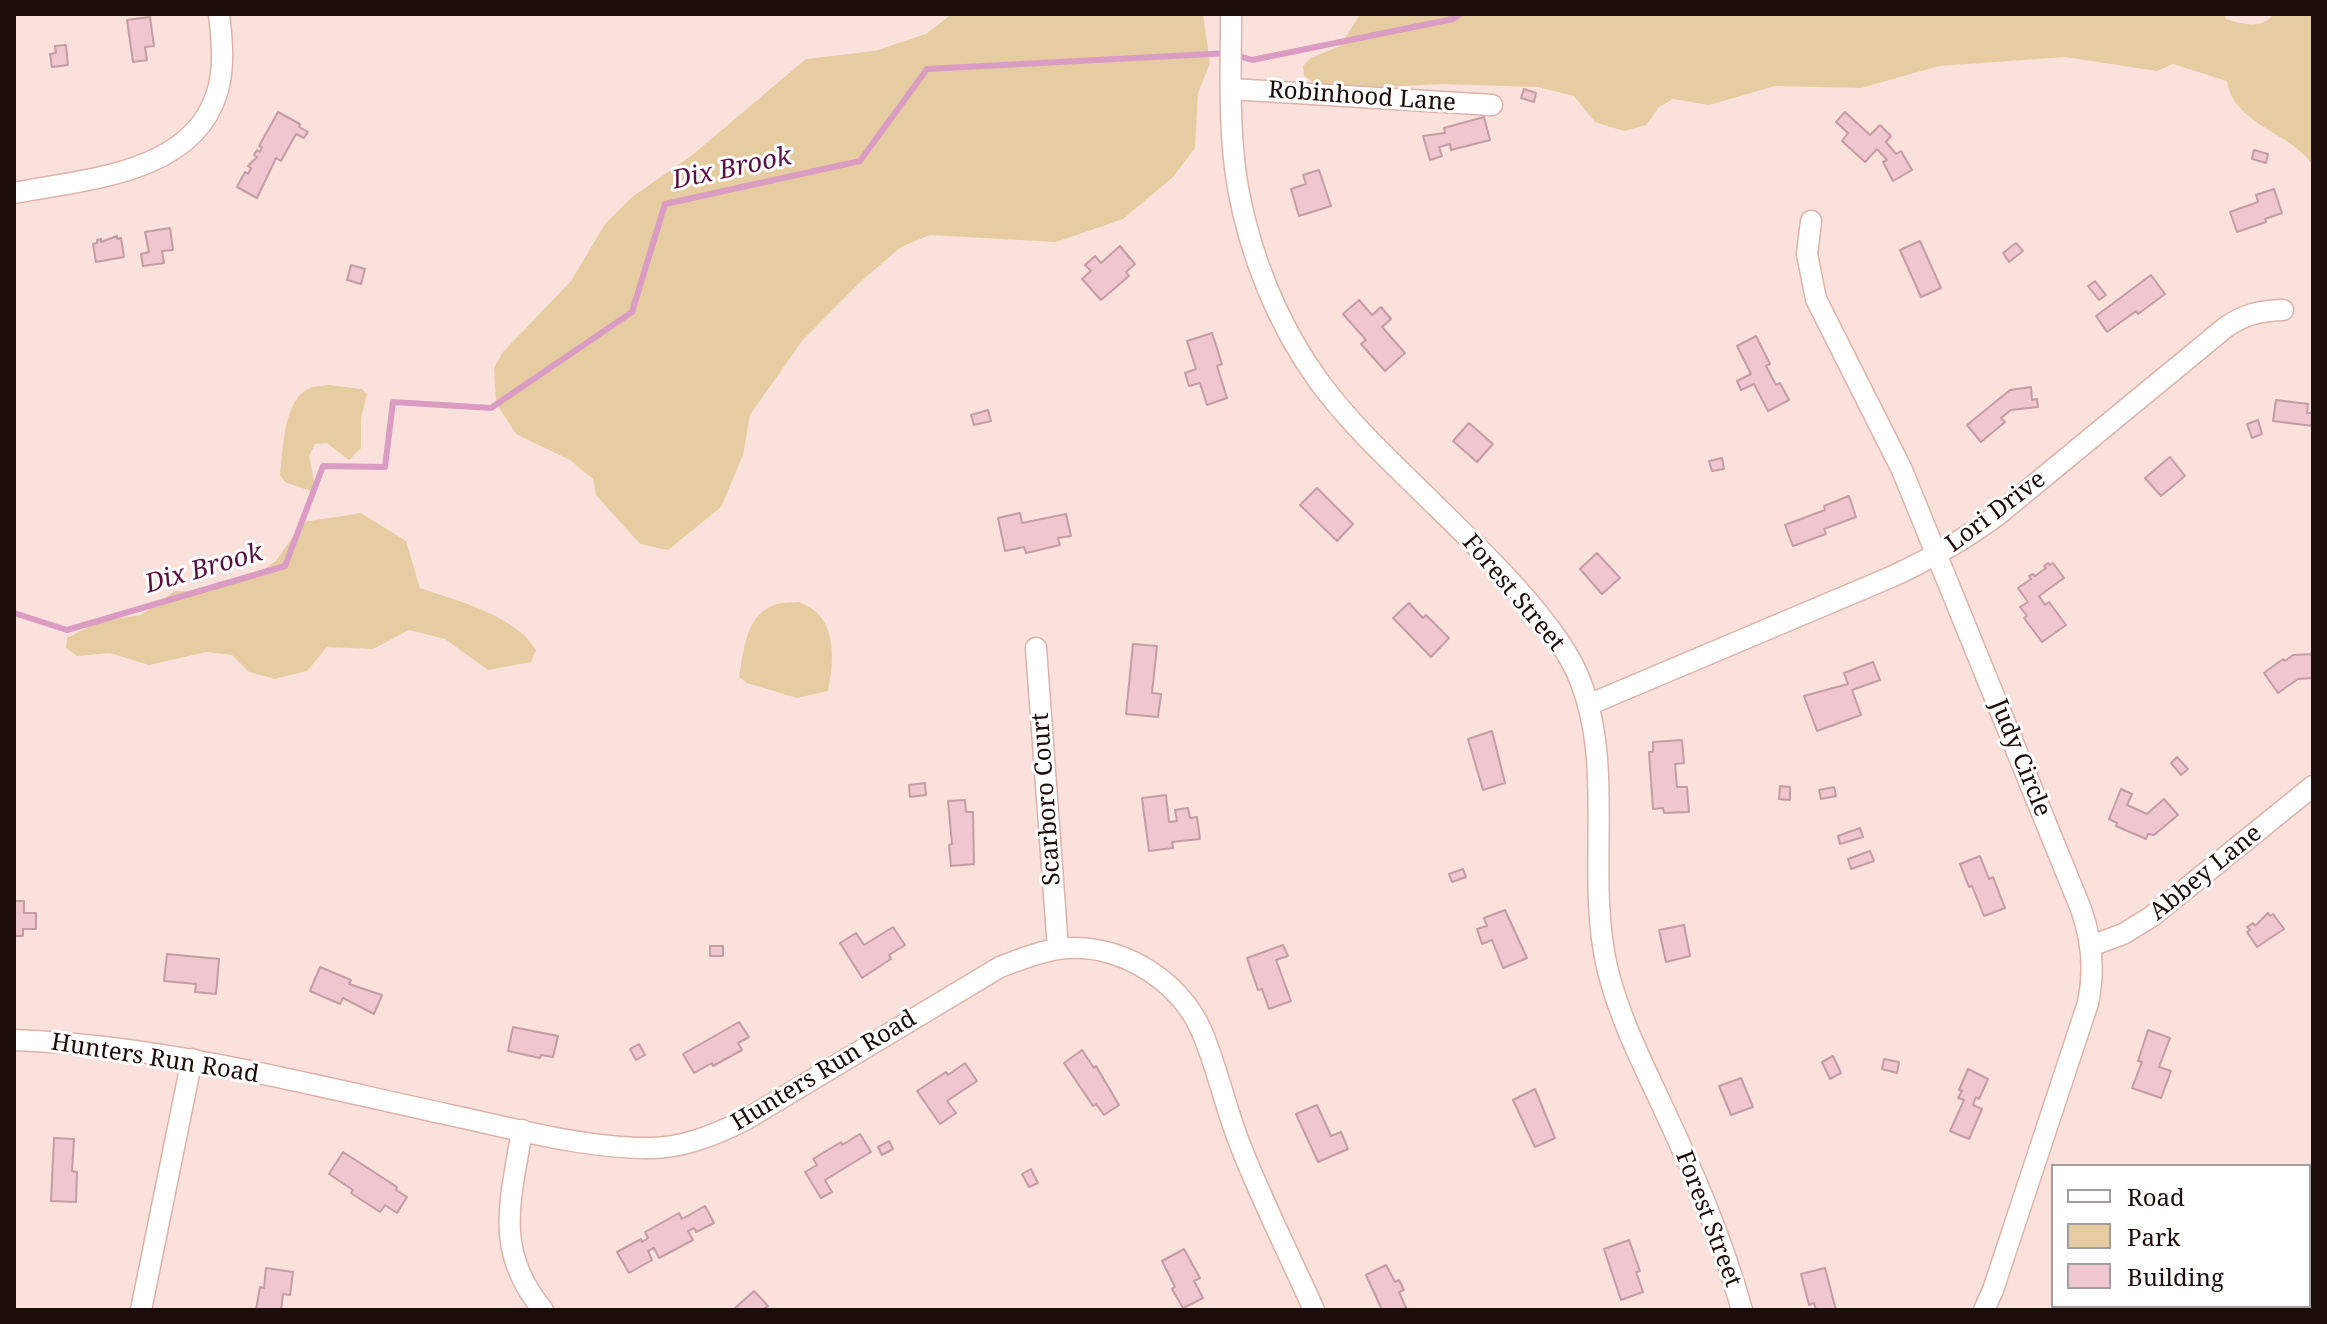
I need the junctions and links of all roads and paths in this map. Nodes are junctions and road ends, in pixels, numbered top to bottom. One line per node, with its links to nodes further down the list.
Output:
1 (219, 14): 5 (street)
2 (1231, 14): 3 (street, Forest Street)
3 (1230, 80): 4 (street, Robinhood Lane); 10 (street, Forest Street)
4 (1492, 105)
5 (14, 193)
6 (1811, 221): 8 (street, Judy Circle)
7 (2283, 310): 8 (street, Lori Drive)
8 (1938, 555): 10 (street, Lori Drive); 12 (street, Judy Circle)
9 (1036, 648): 13 (street, Scarboro Court)
10 (1588, 705): 20 (street, Forest Street)
11 (2313, 786): 12 (street, Abbey Lane)
12 (2091, 946): 21 (street, Judy Circle)
13 (1058, 949): 16 (street, Hunters Run Road); 19 (street, Hunters Run Road)
14 (14, 1040): 15 (street, Hunters Run Road)
15 (192, 1059): 16 (street, Hunters Run Road); 17 (street)
16 (522, 1130): 18 (street)
17 (141, 1310)
18 (543, 1310)
19 (1314, 1310)
20 (1742, 1310)
21 (1984, 1310)

